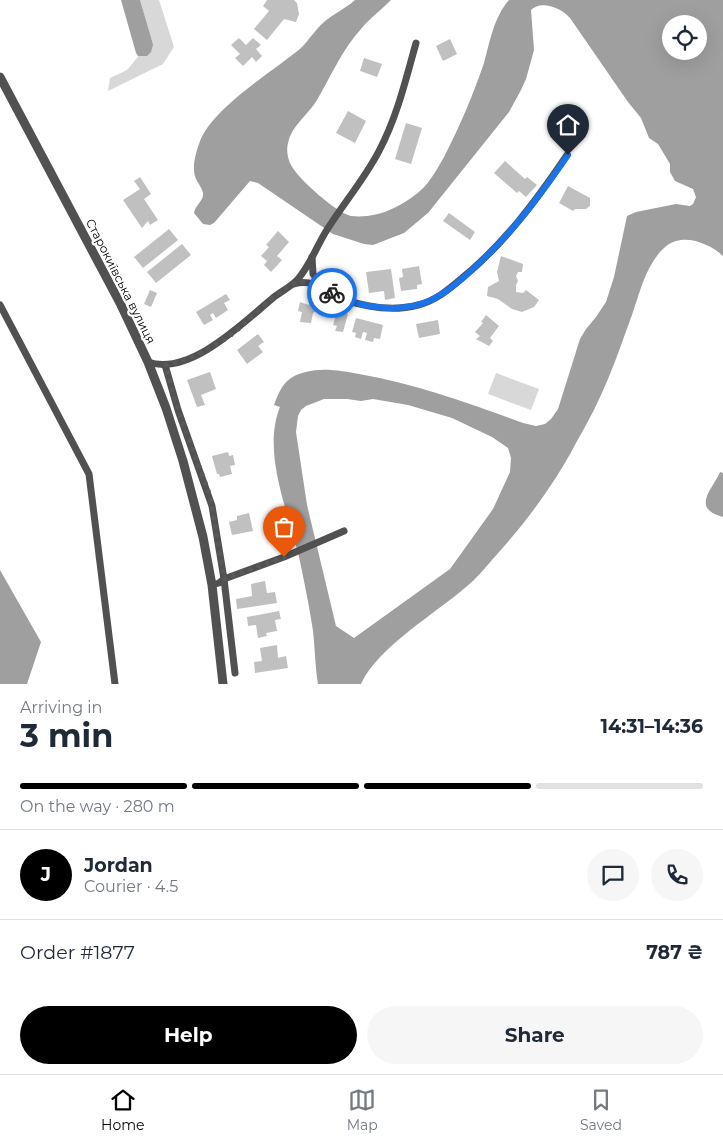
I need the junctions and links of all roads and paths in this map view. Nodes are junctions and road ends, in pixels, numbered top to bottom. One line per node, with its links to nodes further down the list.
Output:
1 (416, 43): 4 (street)
2 (0, 77): 8 (street, Старокиївська вулиця)
3 (568, 155): 5 (street)
4 (312, 257): 5 (street); 6 (street)
5 (323, 288): 6 (street)
6 (281, 292): 9 (street)
7 (0, 305): 14 (street)
8 (148, 362): 9 (street); 12 (street, Старокиївська вулиця)
9 (165, 365): 11 (street)
10 (344, 531): 11 (street)
11 (224, 579): 12 (street); 13 (street)
12 (212, 585): 15 (street, Старокиївська вулиця)
13 (235, 673)
14 (115, 684)
15 (223, 684)

